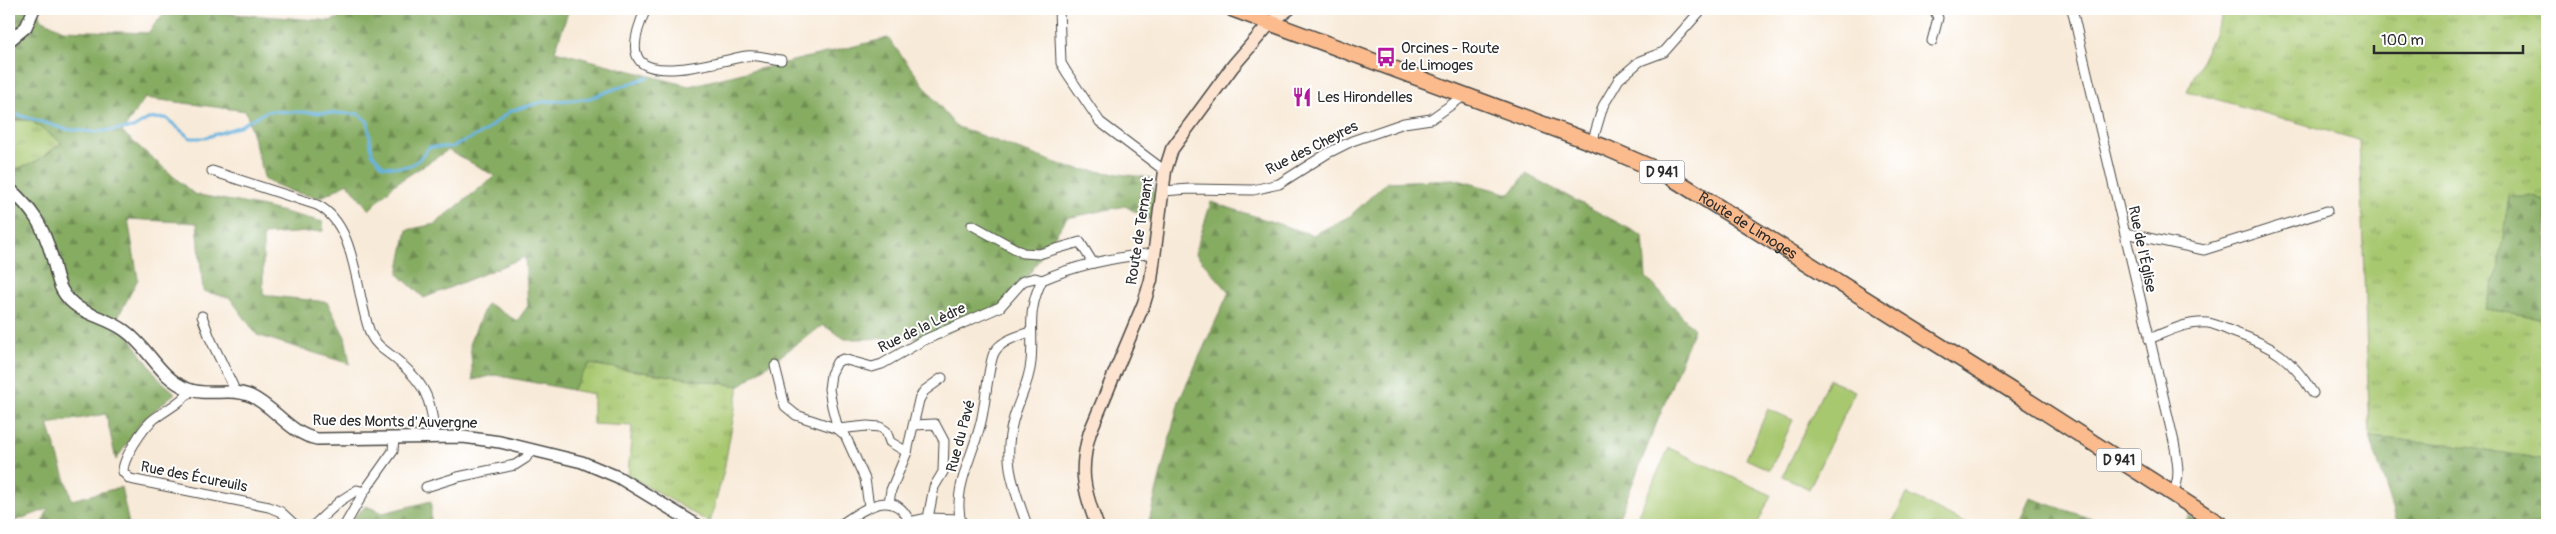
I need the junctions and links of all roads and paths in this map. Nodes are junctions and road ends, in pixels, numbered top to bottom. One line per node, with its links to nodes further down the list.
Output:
1 (34, 9): 10 (street)
2 (646, 9): 12 (street)
3 (1059, 9): 16 (street)
4 (1233, 9): 9 (main road, Route de Limoges / D 941)
5 (1289, 9): 9 (main road, Route de Ternant)
6 (1702, 9): 14 (street)
7 (1934, 9): 11 (street)
8 (2072, 9): 21 (street, Rue de l'Église)
9 (1271, 22): 13 (main road, Route de Limoges / D 941); 16 (main road, Route de Ternant)
10 (9, 41)
11 (1932, 41)
12 (781, 60)
13 (1465, 95): 14 (main road, Route de Limoges / D 941); 18 (street, Rue des Cheyres)
14 (1592, 143): 41 (main road, Route de Limoges / D 941)
15 (212, 171): 35 (street)
16 (1165, 171): 18 (main road, Route de Ternant)
17 (9, 188): 30 (street, Rue des Monts d'Auvergne)
18 (1163, 191): 22 (main road, Route de Ternant)
19 (2327, 211): 21 (street)
20 (972, 225): 23 (street)
21 (2125, 233): 27 (street, Rue de l'Église)
22 (1155, 253): 23 (street); 53 (main road, Route de Ternant)
23 (1093, 263): 24 (street)
24 (1042, 280): 26 (street); 34 (street, Rue de la Lèdre)
25 (202, 316): 31 (street)
26 (1030, 332): 45 (street, Rue du Pavé); 52 (street)
27 (2149, 339): 32 (street); 41 (street, Rue de l'Église)
28 (775, 366): 34 (street)
29 (942, 378): 33 (street)
30 (191, 390): 31 (street, Rue des Monts d'Auvergne); 47 (street, Rue des Écureuils)
31 (233, 392): 36 (street, Rue des Monts d'Auvergne)
32 (2313, 393)
33 (914, 424): 38 (street); 44 (street)
34 (838, 430): 38 (street); 43 (street, Rue de la Lèdre)
35 (434, 437): 36 (street, Rue des Monts d'Auvergne); 37 (street, Rue des Monts d'Auvergne)
36 (394, 438): 40 (street)
37 (531, 449): 39 (street); 50 (street, Rue des Monts d'Auvergne)
38 (907, 452): 42 (street)
39 (426, 487)
40 (364, 492): 48 (street); 49 (street)
41 (2172, 494): 54 (main road, Route de Limoges / D 941)
42 (889, 503): 43 (street); 46 (street)
43 (869, 506): 51 (street)
44 (928, 518): 45 (street, Rue du Pavé); 46 (street, Rue du Pavé)
45 (961, 522)
46 (910, 524)
47 (295, 525)
48 (314, 525)
49 (345, 525)
50 (697, 525)
51 (840, 525)
52 (1027, 525)
53 (1096, 525)
54 (2221, 525)

